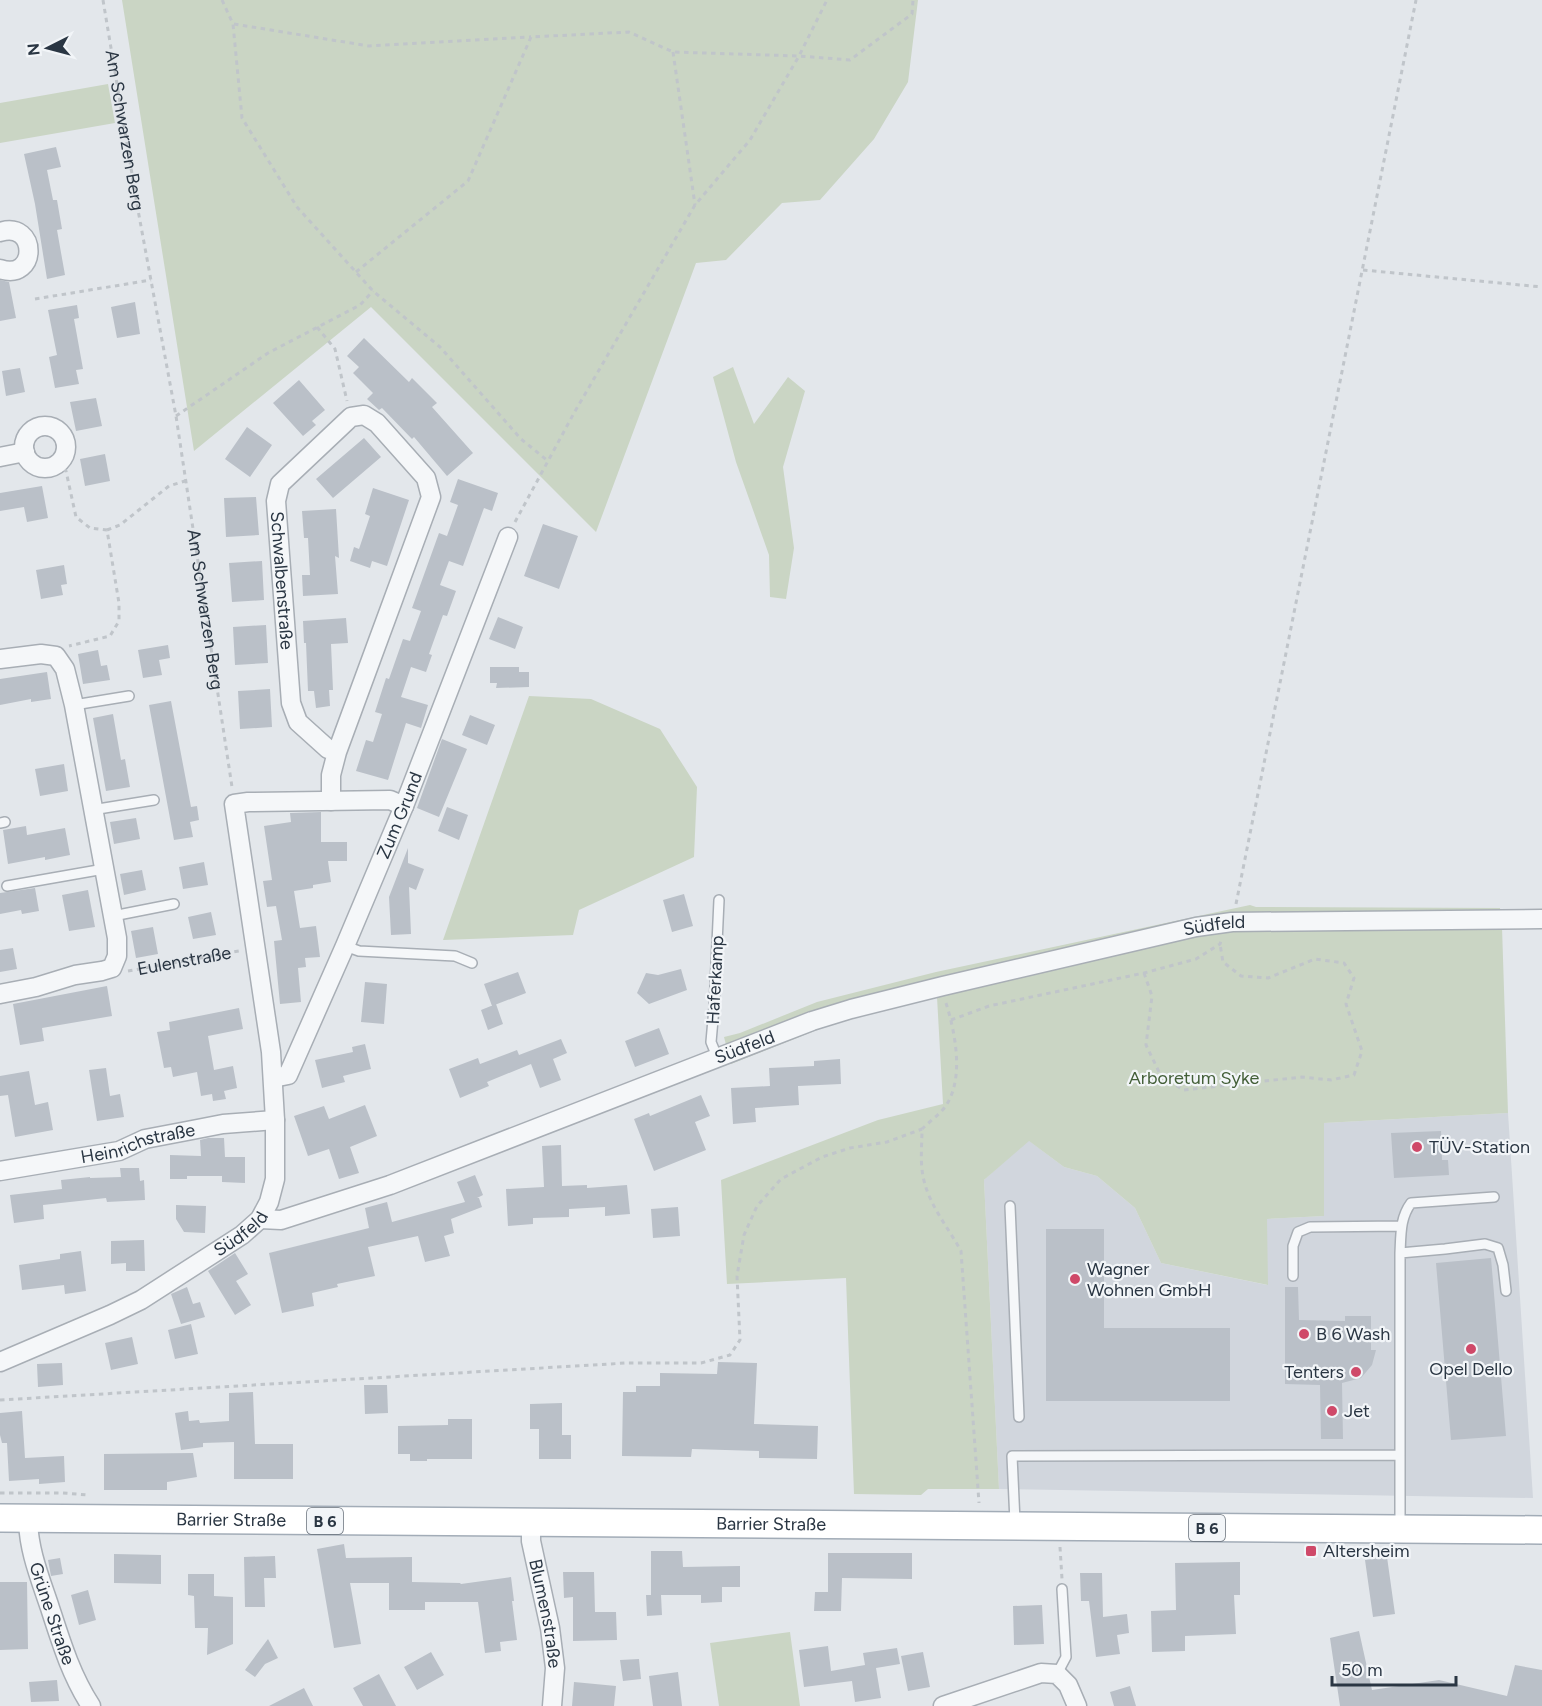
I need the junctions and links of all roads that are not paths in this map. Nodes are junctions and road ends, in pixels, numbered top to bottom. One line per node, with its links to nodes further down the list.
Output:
1 (0, 232): 2 (street)
2 (0, 269)
3 (25, 452): 3 (street); 4 (street)
4 (0, 457)
5 (508, 537): 12 (street, Zum Grund)
6 (0, 659): 8 (street, Eulenstraße)
7 (129, 696): 8 (lane)
8 (74, 705): 13 (street, Eulenstraße)
9 (337, 752): 9 (street, Schwalbenstraße); 11 (street)
10 (154, 800): 13 (lane)
11 (331, 801): 12 (street); 24 (street)
12 (404, 806): 20 (street, Zum Grund)
13 (92, 810): 14 (street, Eulenstraße)
14 (104, 868): 15 (lane); 18 (street, Eulenstraße)
15 (7, 886)
16 (719, 900): 23 (lane, Haferkamp)
17 (174, 904): 18 (lane)
18 (113, 916): 22 (street, Eulenstraße)
19 (1542, 919): 23 (street, Südfeld)
20 (345, 946): 21 (lane); 24 (street, Zum Grund)
21 (472, 963)
22 (0, 994)
23 (718, 1059): 29 (street, Südfeld)
24 (273, 1077): 25 (street)
25 (275, 1120): 26 (street, Heinrichstraße); 29 (street)
26 (0, 1171)
27 (1494, 1197): 30 (lane)
28 (1010, 1206): 35 (lane)
29 (260, 1219): 34 (street, Südfeld)
30 (1401, 1226): 31 (lane); 32 (lane)
31 (1400, 1253): 33 (lane); 36 (lane)
32 (1293, 1276)
33 (1506, 1291)
34 (0, 1362)
35 (1019, 1417)
36 (1400, 1455): 40 (lane); 41 (lane)
37 (0, 1518): 38 (main road, Barrier Straße / B 6)
38 (28, 1518): 39 (main road, Barrier Straße / B 6); 45 (street, Grüne Straße)
39 (531, 1522): 40 (main road, Barrier Straße / B 6); 46 (street, Blumenstraße)
40 (1015, 1526): 41 (main road, Barrier Straße / B 6)
41 (1400, 1529): 42 (main road, Barrier Straße / B 6)
42 (1542, 1530)
43 (1062, 1589): 44 (lane)
44 (1057, 1674): 47 (street); 48 (street)
45 (90, 1706)
46 (552, 1706)
47 (942, 1706)
48 (1077, 1706)

